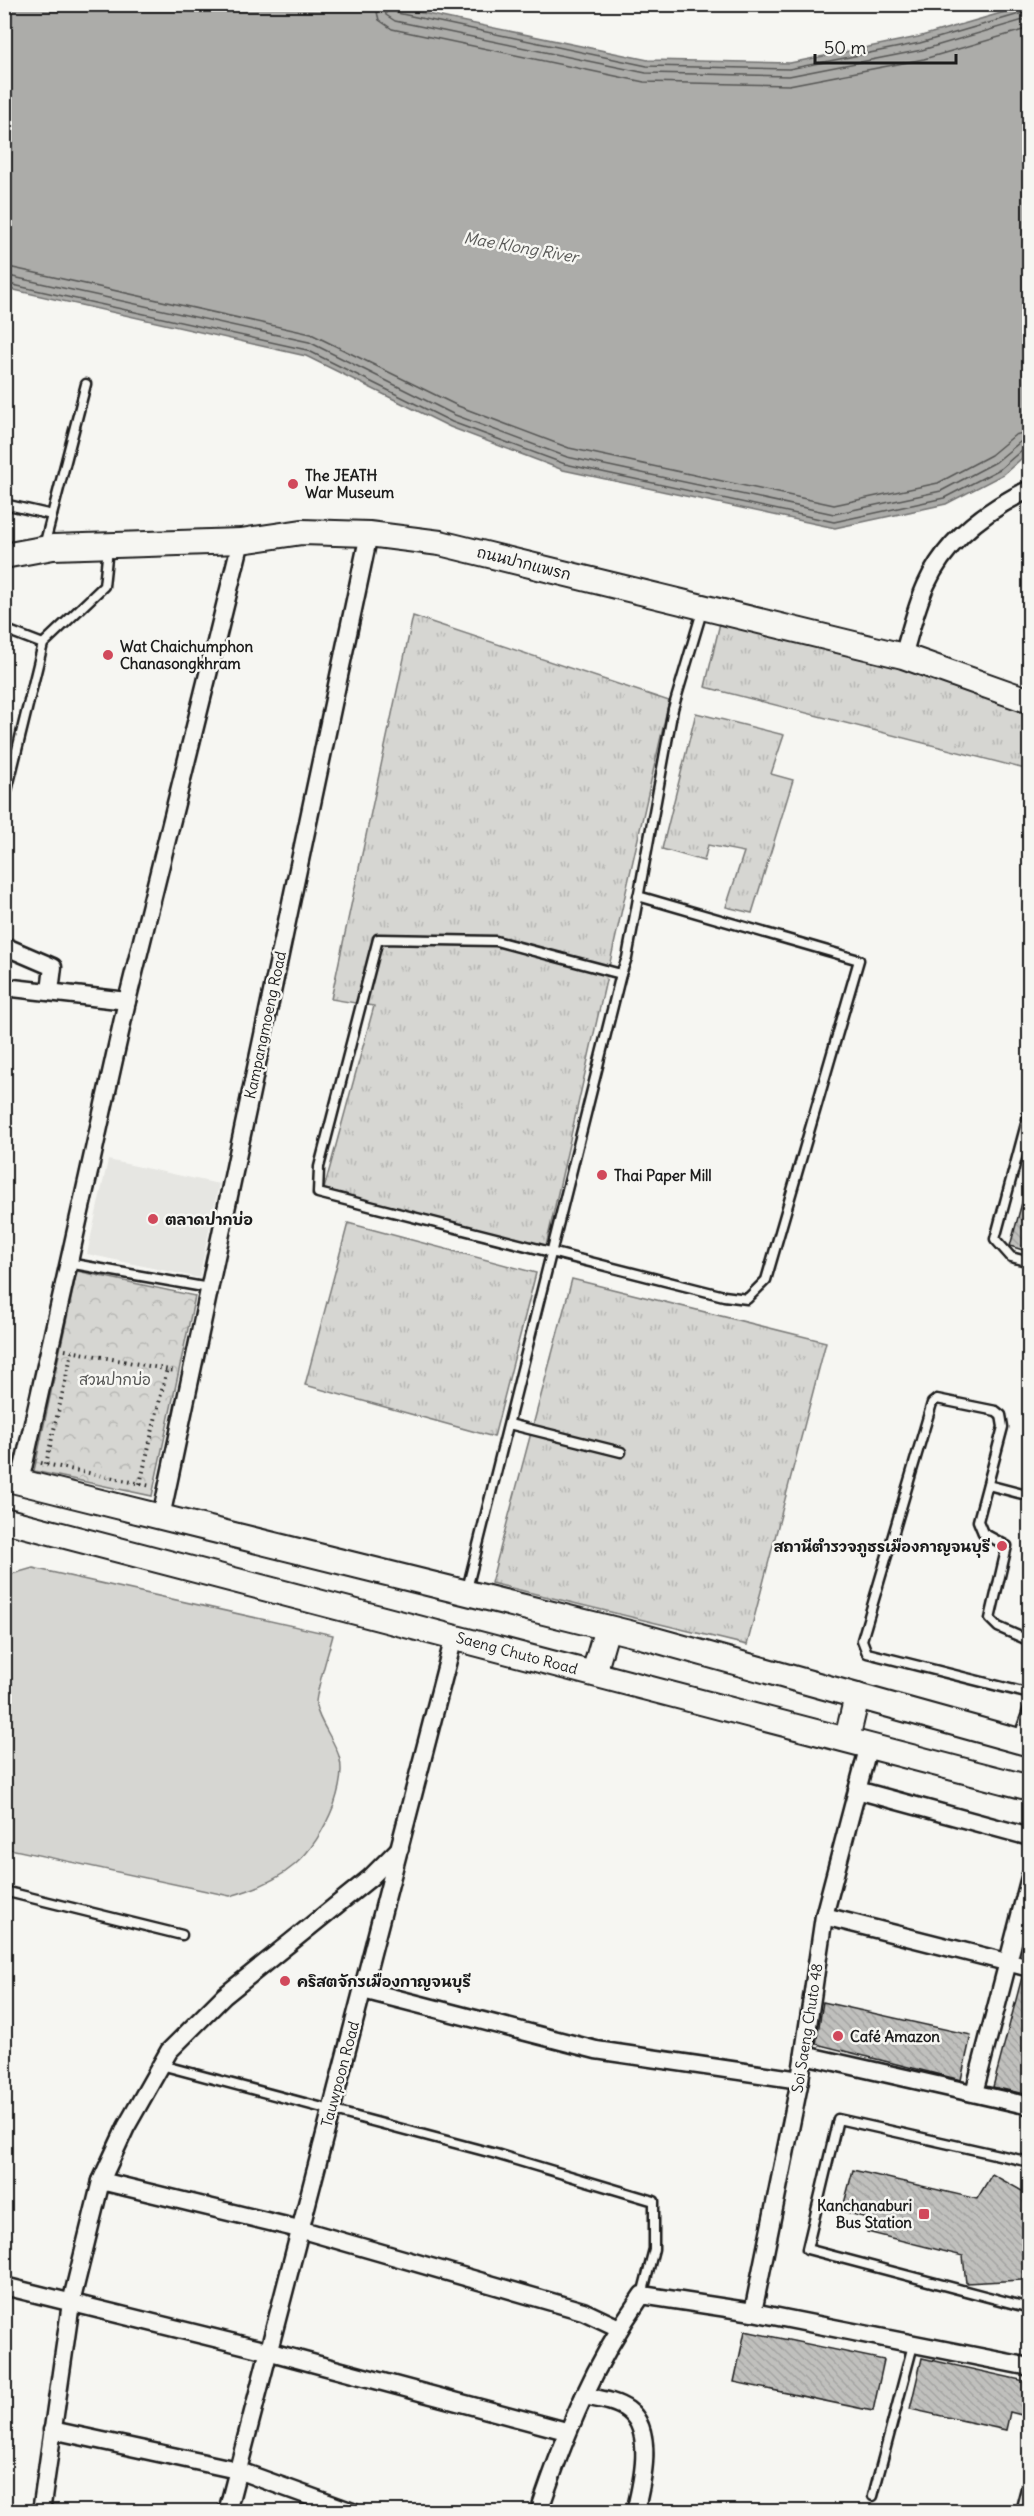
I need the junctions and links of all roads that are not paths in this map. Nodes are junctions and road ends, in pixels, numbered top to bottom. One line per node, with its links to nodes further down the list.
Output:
1 (86, 384): 4 (lane)
2 (1029, 489): 13 (street)
3 (4, 504): 4 (lane)
4 (52, 515): 8 (lane)
5 (369, 534): 6 (main road, ถนนปากแพรก); 10 (main road, ถนนปากแพรก); 26 (street, Kampangmoeng Road)
6 (241, 541): 7 (main road, ถนนปากแพรก); 21 (street)
7 (108, 545): 8 (main road, ถนนปากแพรก); 12 (lane)
8 (44, 548): 9 (main road, ถนนปากแพรก)
9 (4, 556)
10 (703, 608): 13 (main road, ถนนปากแพรก); 16 (lane)
11 (4, 628): 12 (lane)
12 (43, 644): 15 (lane)
13 (903, 656): 14 (main road, ถนนปากแพรก)
14 (1029, 701)
15 (4, 803)
16 (638, 896): 18 (lane); 23 (lane)
17 (4, 946): 20 (street)
18 (621, 974): 23 (lane); 23 (lane)
19 (4, 987): 20 (street)
20 (50, 991): 21 (street)
21 (127, 1001): 25 (street)
22 (1029, 1109): 24 (lane)
23 (551, 1254): 27 (lane)
24 (1029, 1262)
25 (68, 1263): 26 (lane); 29 (street)
26 (209, 1288): 32 (street, Kampangmoeng Road)
27 (509, 1424): 28 (lane); 34 (lane)
28 (621, 1452)
29 (16, 1473): 32 (main road)
30 (988, 1485): 31 (lane); 37 (lane); 41 (lane)
31 (1029, 1496)
32 (160, 1517): 34 (main road)
33 (4, 1520): 36 (main road, Saeng Chuto Road)
34 (467, 1593): 35 (main road)
35 (606, 1628): 40 (main road); 42 (main road)
36 (454, 1637): 40 (main road, Saeng Chuto Road); 49 (street, Tauwpoon Road)
37 (1029, 1641)
38 (1029, 1647): 39 (lane)
39 (1029, 1661)
40 (594, 1673): 44 (main road, Saeng Chuto Road)
41 (1029, 1694)
42 (856, 1696): 44 (main road); 45 (main road)
43 (1029, 1706): 45 (lane)
44 (858, 1742): 46 (main road, Saeng Chuto Road); 47 (street, Soi Saeng Chuto 48)
45 (1024, 1742)
46 (1029, 1788)
47 (857, 1790): 48 (street); 52 (street, Soi Saeng Chuto 48)
48 (1029, 1837)
49 (400, 1848): 56 (street, Tauwpoon Road); 58 (street)
50 (1029, 1877): 54 (street)
51 (4, 1891): 53 (lane)
52 (824, 1916): 54 (street); 57 (street, Soi Saeng Chuto 48)
53 (182, 1935)
54 (1007, 1962): 55 (street); 60 (street)
55 (1029, 1968)
56 (363, 1990): 59 (street); 62 (street, Tauwpoon Road)
57 (804, 2055): 59 (street, Soi Saeng Chuto 48); 60 (street)
58 (161, 2065): 62 (lane); 64 (street)
59 (800, 2080): 70 (street, Soi Saeng Chuto 48)
60 (974, 2093): 61 (street)
61 (1029, 2106)
62 (330, 2111): 65 (street, Tauwpoon Road); 67 (lane)
63 (1029, 2163): 69 (lane)
64 (101, 2181): 65 (street); 68 (street)
65 (299, 2229): 71 (street); 73 (street, Tauwpoon Road)
66 (4, 2286): 68 (street)
67 (642, 2295): 70 (street); 71 (street)
68 (71, 2303): 73 (street); 76 (street)
69 (1029, 2308)
70 (753, 2312): 72 (street)
71 (619, 2328): 75 (street)
72 (913, 2345): 74 (street); 80 (lane)
73 (267, 2351): 77 (street); 78 (street, Tauwpoon Road)
74 (1029, 2367)
75 (584, 2396): 77 (street); 85 (street)
76 (52, 2430): 78 (street); 81 (street)
77 (566, 2431): 84 (street)
78 (237, 2470): 82 (street, Tauwpoon Road); 83 (street)
79 (1029, 2489): 86 (street)
80 (873, 2496)
81 (41, 2511)
82 (227, 2511)
83 (353, 2511)
84 (539, 2511)
85 (635, 2511)
86 (1024, 2511)

